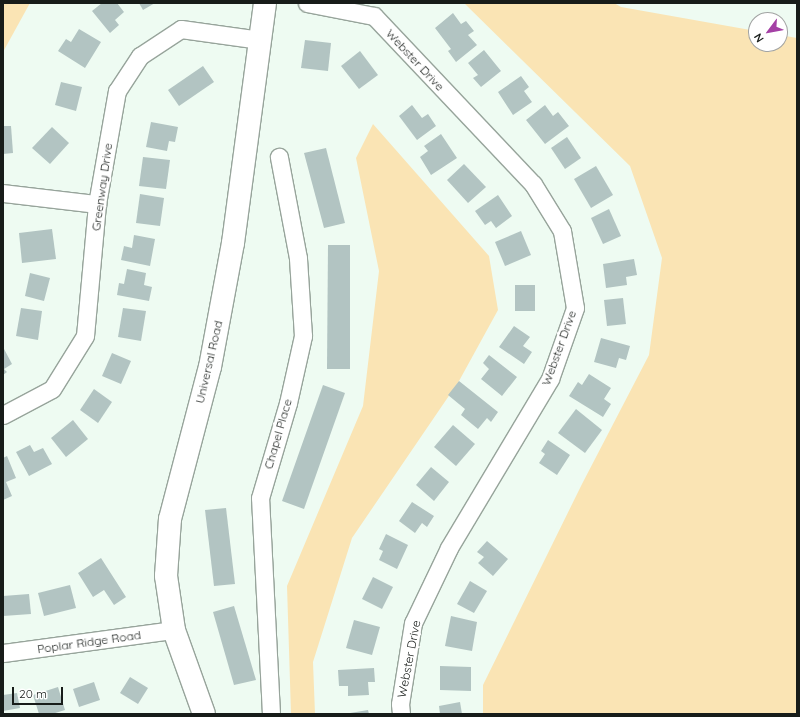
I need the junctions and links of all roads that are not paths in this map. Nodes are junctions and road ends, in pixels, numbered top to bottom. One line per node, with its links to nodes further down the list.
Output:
1 (265, 3): 4 (street, Universal Road)
2 (307, 3): 3 (street, Webster Drive)
3 (376, 9): 13 (street, Webster Drive)
4 (260, 40): 7 (street, Greenway Drive); 9 (street, Universal Road)
5 (279, 157): 12 (street, Chapel Place)
6 (3, 193): 7 (street)
7 (97, 204): 8 (street, Greenway Drive)
8 (3, 415)
9 (174, 630): 10 (street, Poplar Ridge Road); 11 (street, Universal Road)
10 (3, 653)
11 (204, 714)
12 (270, 714)
13 (401, 714)

